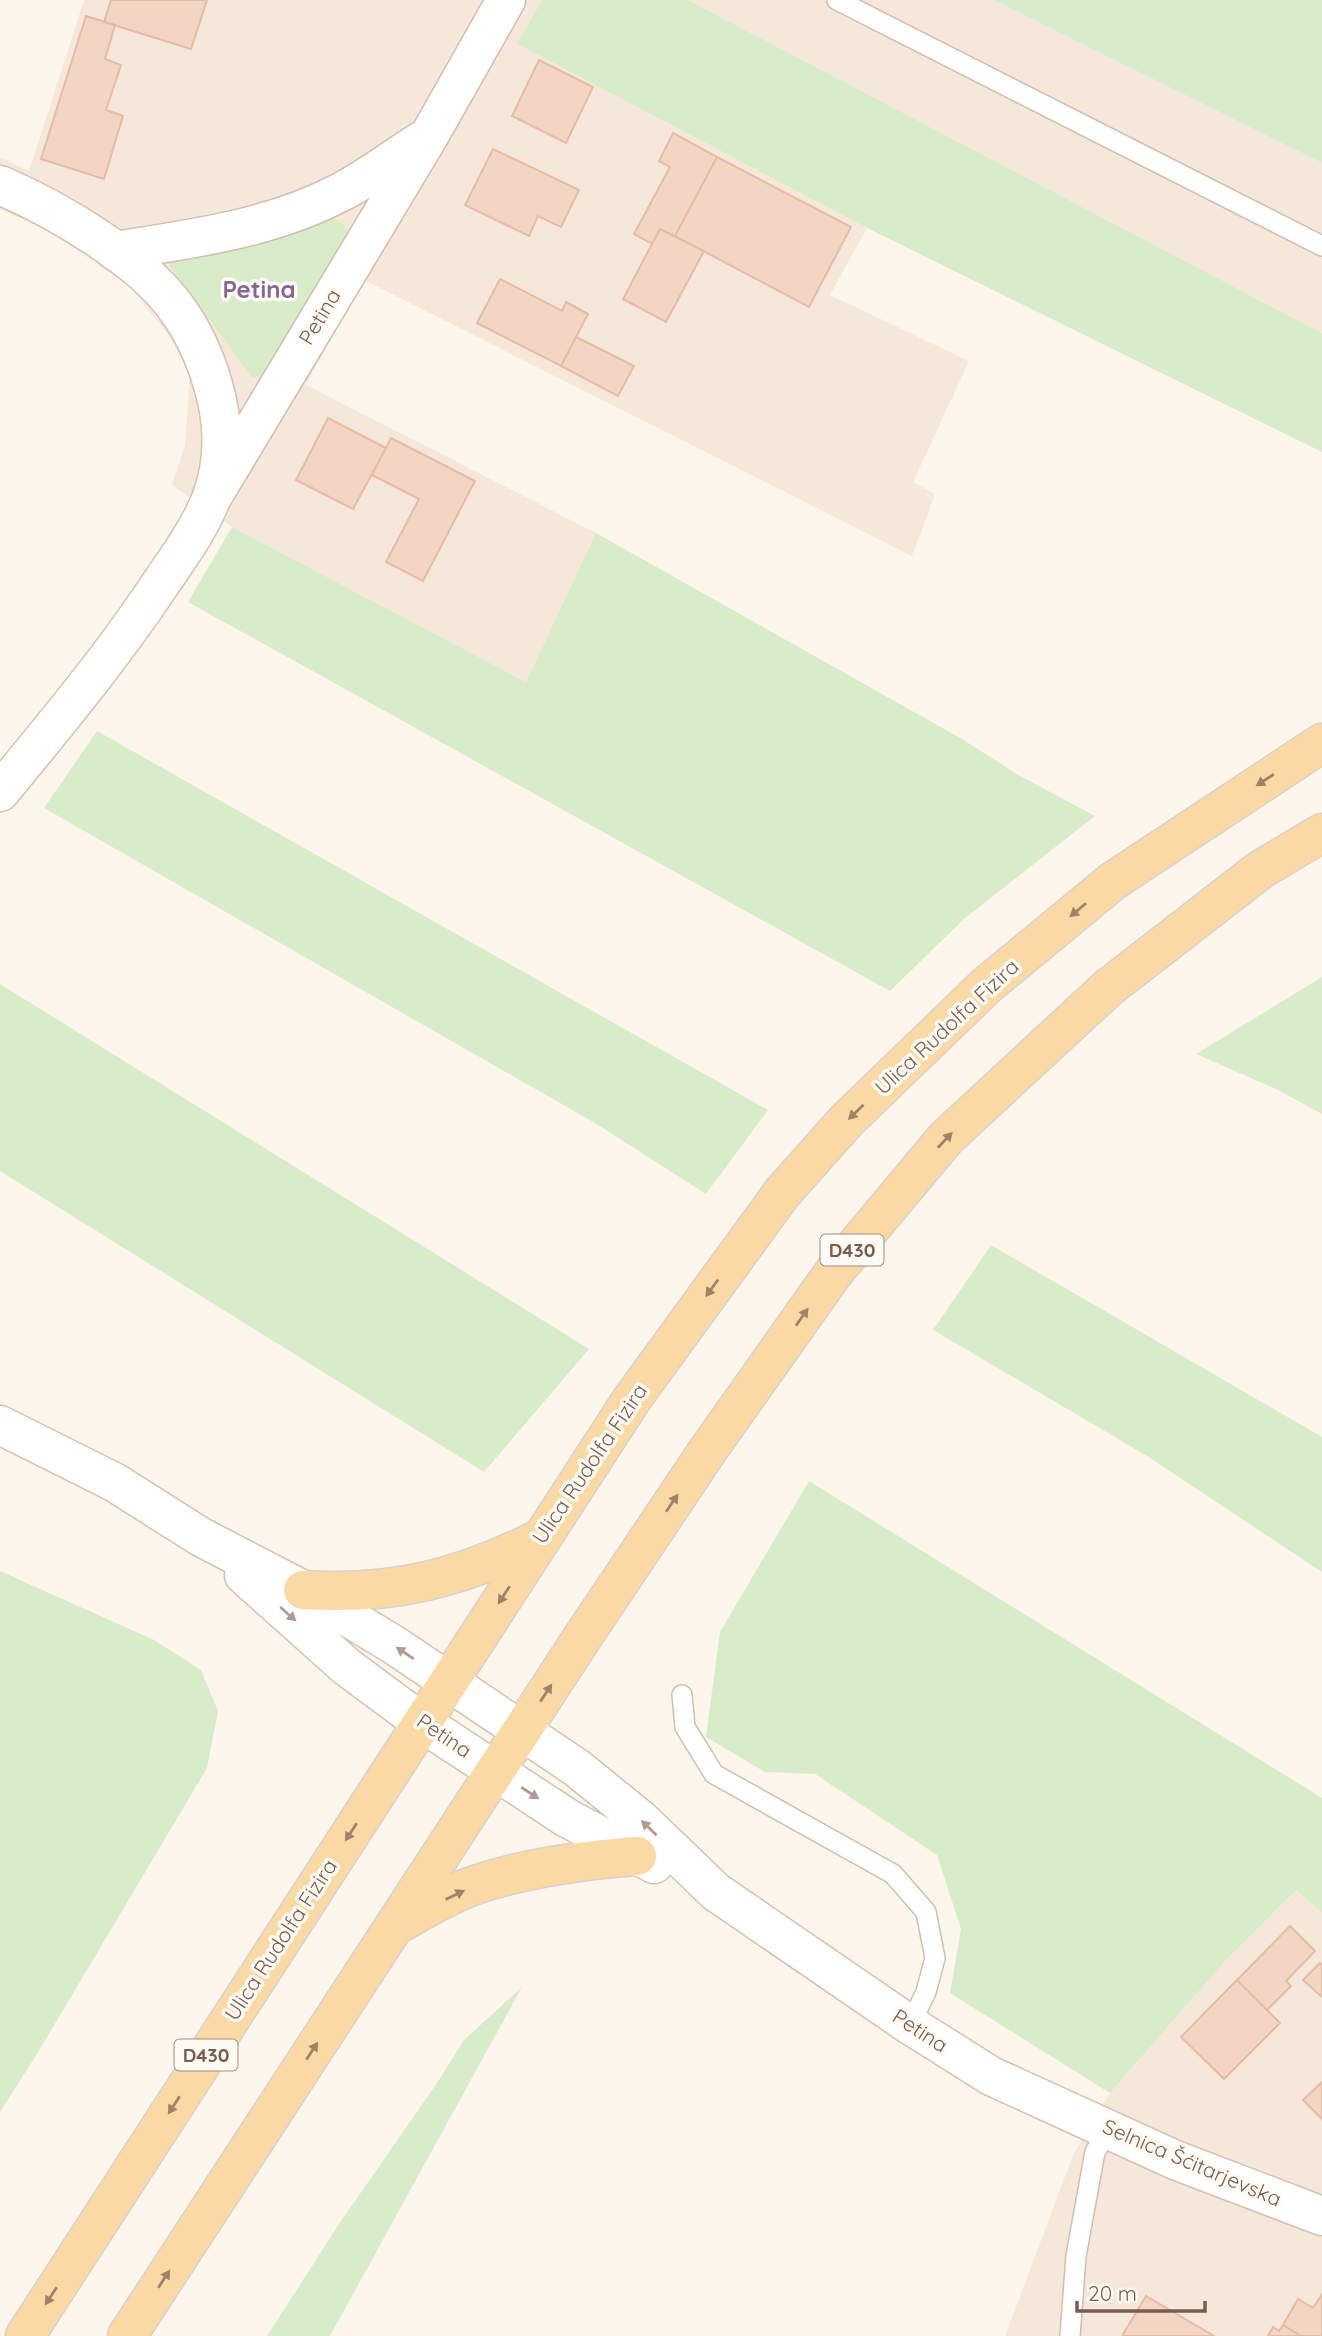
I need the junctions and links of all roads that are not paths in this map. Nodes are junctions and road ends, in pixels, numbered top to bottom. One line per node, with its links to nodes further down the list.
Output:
1 (506, 0): 3 (street, Petina)
2 (837, 0): 5 (lane)
3 (429, 136): 6 (street, Petina); 7 (street, Petina)
4 (0, 185): 6 (street, Petina)
5 (1322, 246)
6 (115, 251): 7 (street, Petina)
7 (211, 499): 9 (street, Petina)
8 (1322, 743): 13 (main road, Ulica Rudolfa Fizira / D430, one-way to 13)
9 (0, 792)
10 (1322, 833): 18 (main road, D430, one-way to 10)
11 (0, 1425): 12 (street, Petina)
12 (201, 1536): 14 (street, Petina); 17 (street, Petina, one-way to 17)
13 (541, 1538): 14 (main road); 15 (main road, Ulica Rudolfa Fizira / D430, one-way to 15)
14 (303, 1590): 15 (street, Petina, one-way to 14)
15 (448, 1681): 17 (main road, Ulica Rudolfa Fizira / D430); 18 (street, Petina)
16 (682, 1695): 23 (lane)
17 (421, 1722): 19 (street, Petina); 27 (main road, Ulica Rudolfa Fizira / D430, one-way to 27)
18 (522, 1731): 19 (main road, D430); 21 (street, Petina, one-way to 18)
19 (496, 1771): 20 (street, Petina, one-way to 20); 22 (main road, D430)
20 (637, 1856): 21 (street, Petina); 22 (main road, one-way to 20)
21 (716, 1892): 23 (street, Petina)
22 (394, 1926): 28 (main road, D430, one-way to 22)
23 (910, 2025): 24 (street, Petina)
24 (1064, 2108): 25 (street, Selnica Šćitarjevska)
25 (1109, 2129): 26 (street, Selnica Šćitarjevska); 29 (lane)
26 (1322, 2216)
27 (25, 2336)
28 (127, 2336)
29 (1070, 2336)

